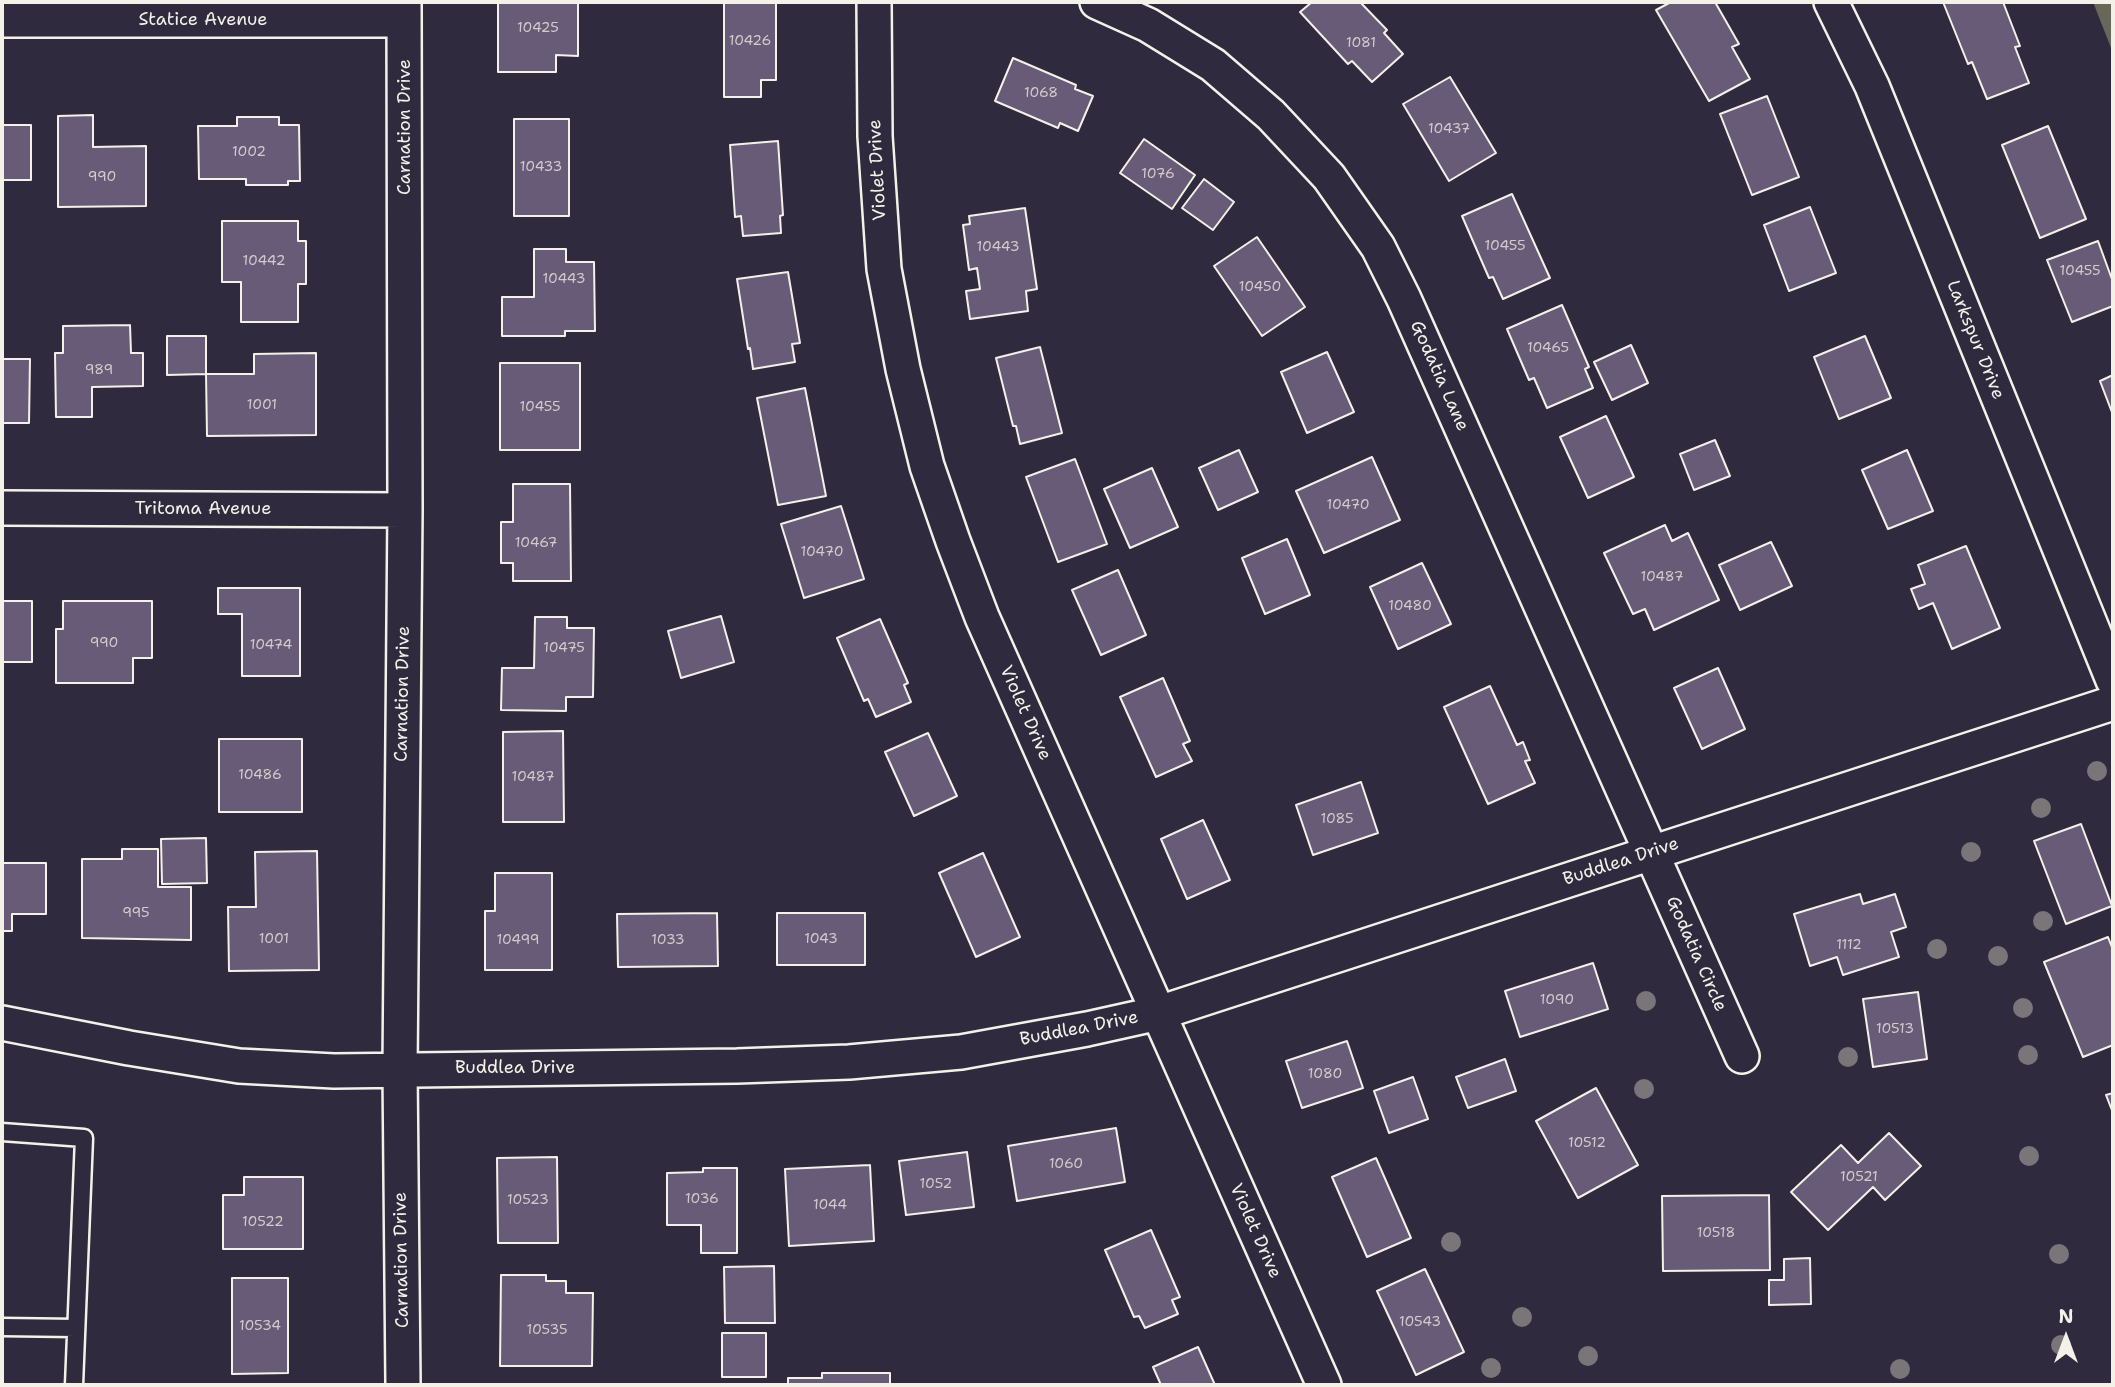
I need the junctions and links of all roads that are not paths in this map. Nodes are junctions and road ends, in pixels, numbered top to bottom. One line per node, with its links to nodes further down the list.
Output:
1 (873, 2): 11 (street, Violet Drive)
2 (1097, 2): 10 (street, Godatia Lane)
3 (1831, 2): 8 (street, Larkspur Drive)
4 (404, 11): 5 (street, Statice Avenue); 7 (street, Carnation Drive)
5 (2, 20)
6 (2, 508): 7 (street, Tritoma Avenue)
7 (405, 510): 14 (street, Carnation Drive)
8 (2113, 680)
9 (2113, 703): 10 (street, Buddlea Drive)
10 (1651, 853): 11 (street, Buddlea Drive); 13 (street, Godatia Circle)
11 (1159, 1013): 14 (street, Buddlea Drive); 20 (street, Violet Drive)
12 (2, 1023): 14 (street, Buddlea Drive)
13 (1742, 1056)
14 (400, 1069): 19 (street, Carnation Drive)
15 (2, 1132): 17 (lane)
16 (2, 1327): 17 (lane)
17 (76, 1328): 18 (lane)
18 (74, 1385)
19 (403, 1385)
20 (1324, 1385)

